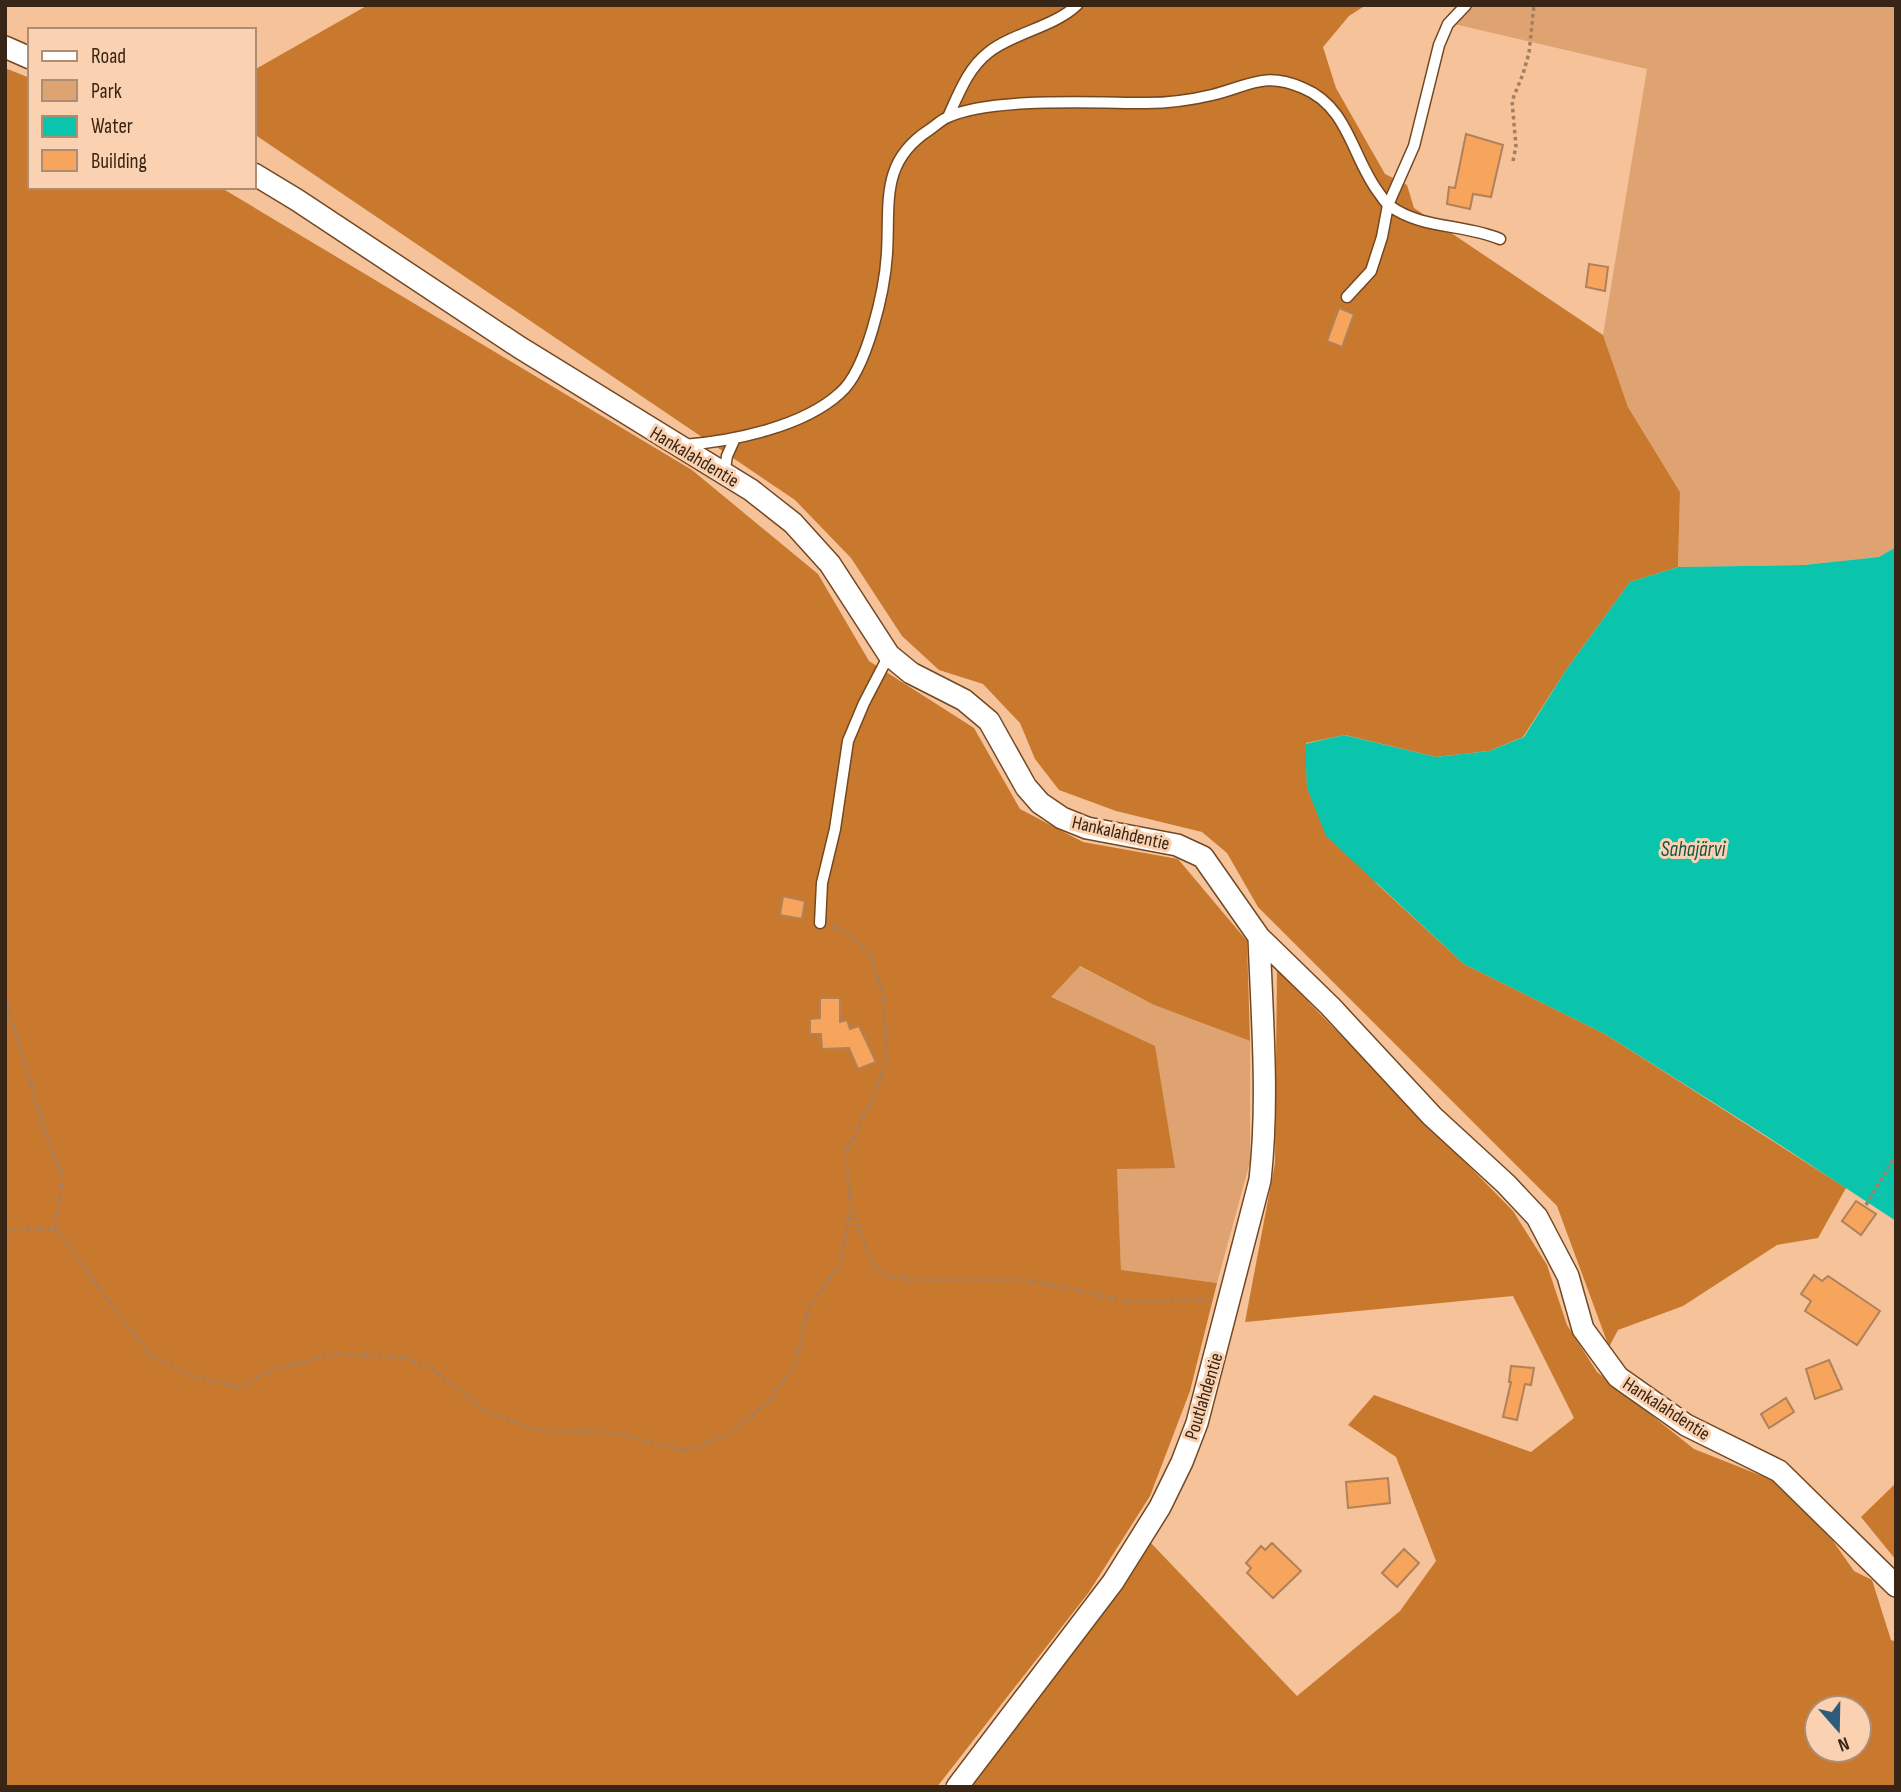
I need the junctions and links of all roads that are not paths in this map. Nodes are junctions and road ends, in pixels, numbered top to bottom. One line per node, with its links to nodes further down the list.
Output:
1 (1077, 5): 5 (lane)
2 (1466, 5): 7 (lane)
3 (5, 47): 4 (street)
4 (28, 57)
5 (948, 117): 7 (lane); 10 (lane)
6 (256, 175): 11 (street, Hankalahdentie)
7 (1388, 205): 8 (lane); 9 (lane)
8 (1500, 239)
9 (1347, 297)
10 (736, 438): 11 (lane); 12 (lane)
11 (678, 446): 12 (street, Hankalahdentie)
12 (724, 474): 13 (street, Hankalahdentie)
13 (889, 655): 14 (lane); 15 (street, Hankalahdentie)
14 (820, 923)
15 (1259, 937): 16 (street, Hankalahdentie); 17 (street, Poutlahdentie)
16 (1896, 1586)
17 (957, 1787)

